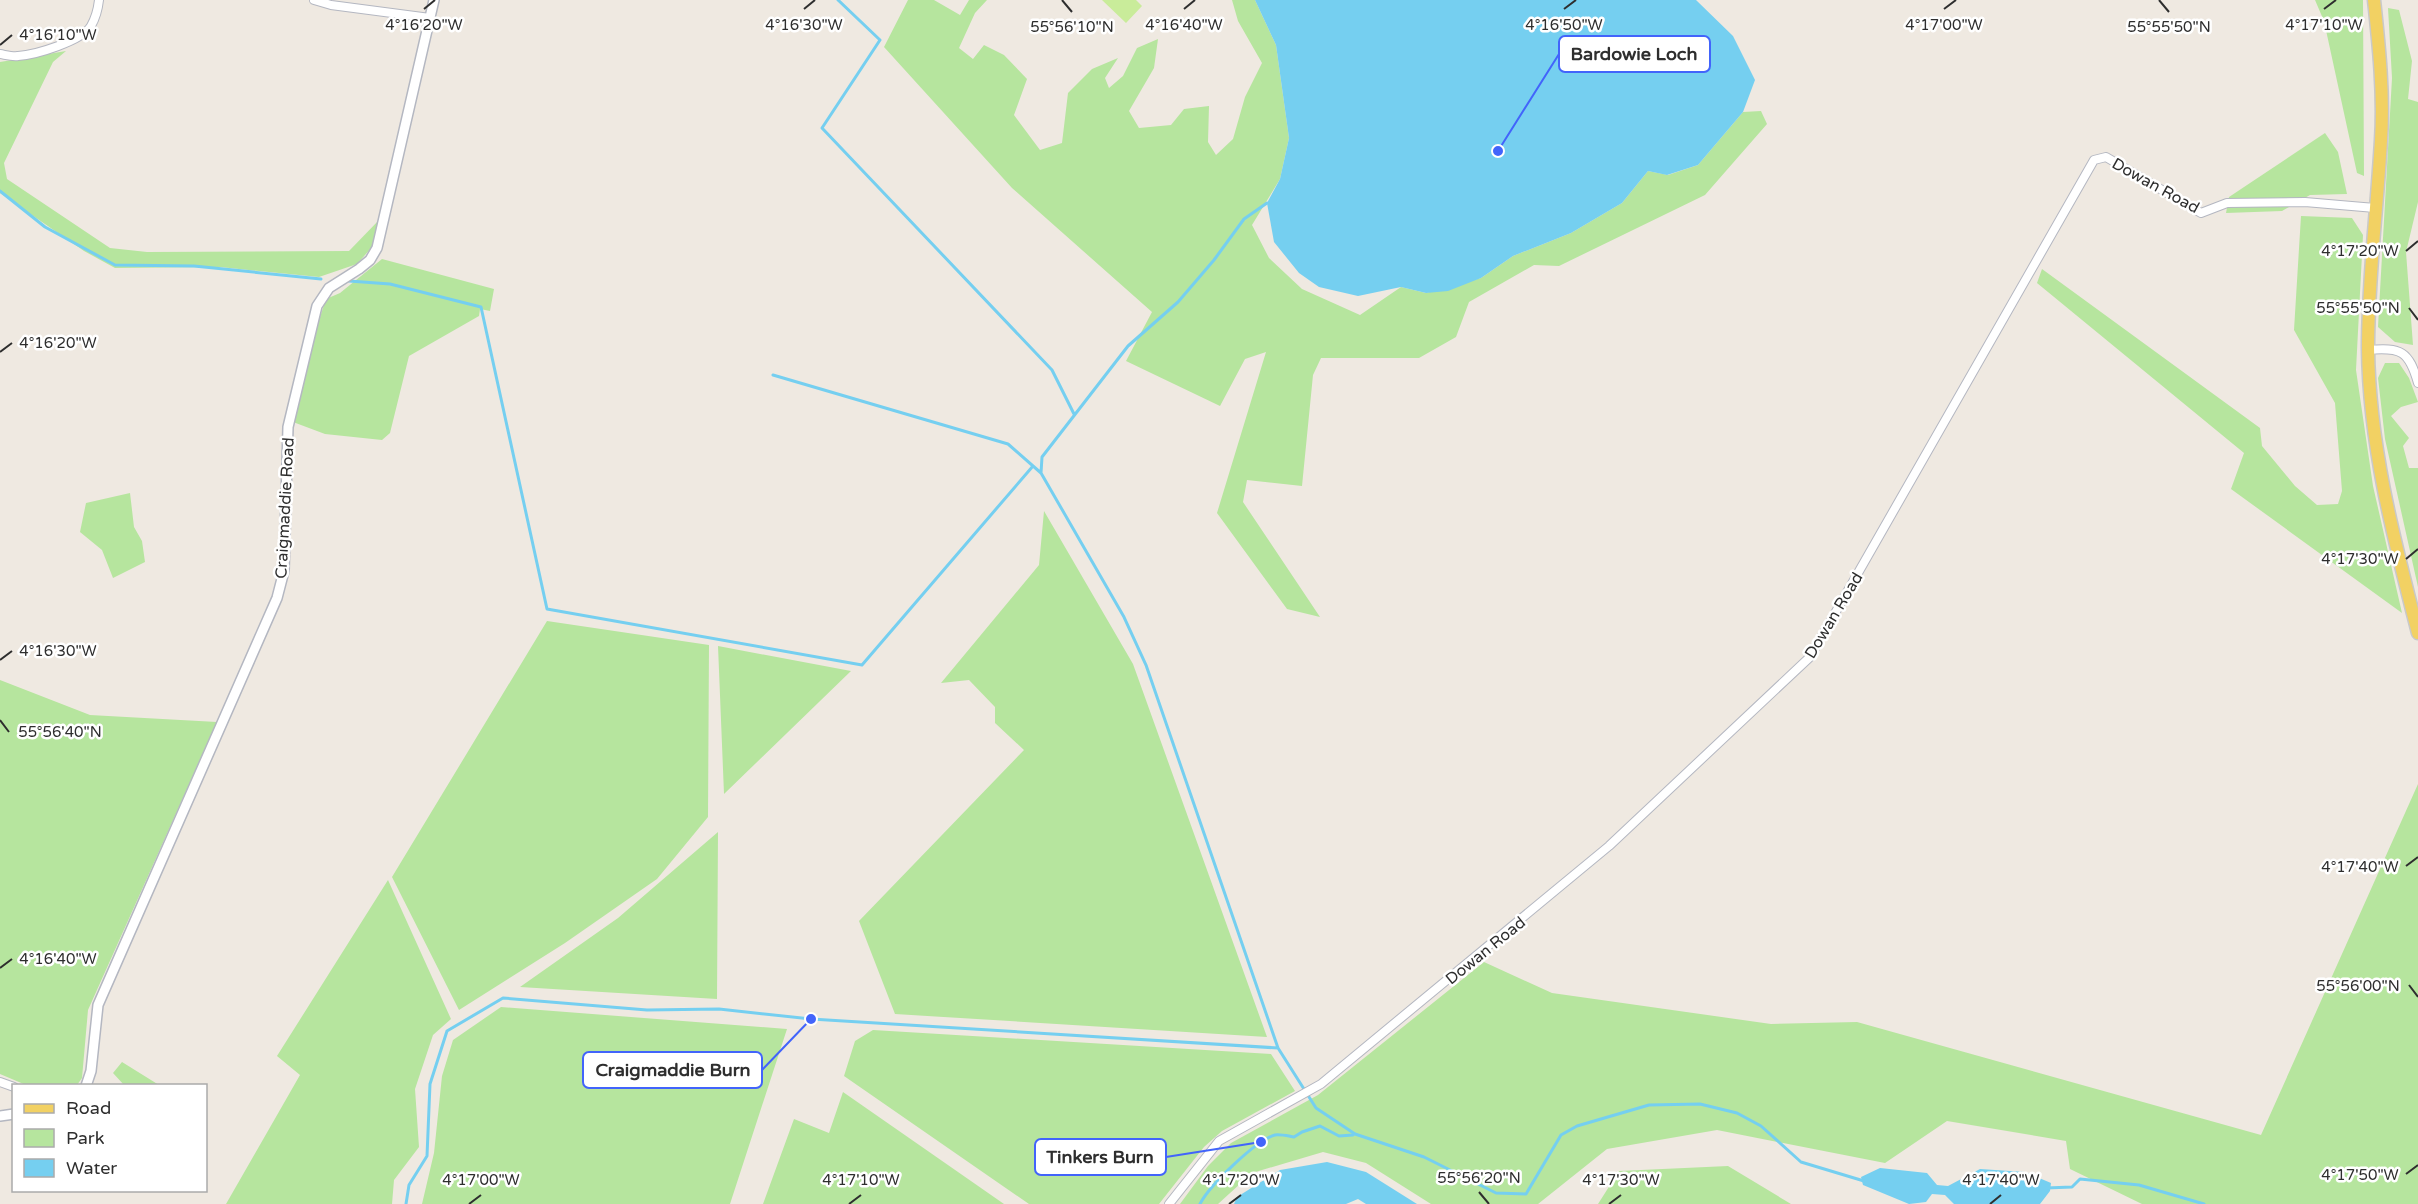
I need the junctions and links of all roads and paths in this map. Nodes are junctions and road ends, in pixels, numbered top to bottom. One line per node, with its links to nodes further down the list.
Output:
1 (99, 0): 6 (street)
2 (314, 0): 5 (street)
3 (434, 0): 5 (street, Craigmaddie Road)
4 (2374, 0): 7 (main road)
5 (430, 18): 11 (street, Craigmaddie Road)
6 (0, 54)
7 (2375, 208): 8 (main road); 12 (street, Dowan Road)
8 (2368, 350): 9 (street); 10 (main road)
9 (2418, 383)
10 (2418, 633)
11 (87, 1084)
12 (1169, 1204)

